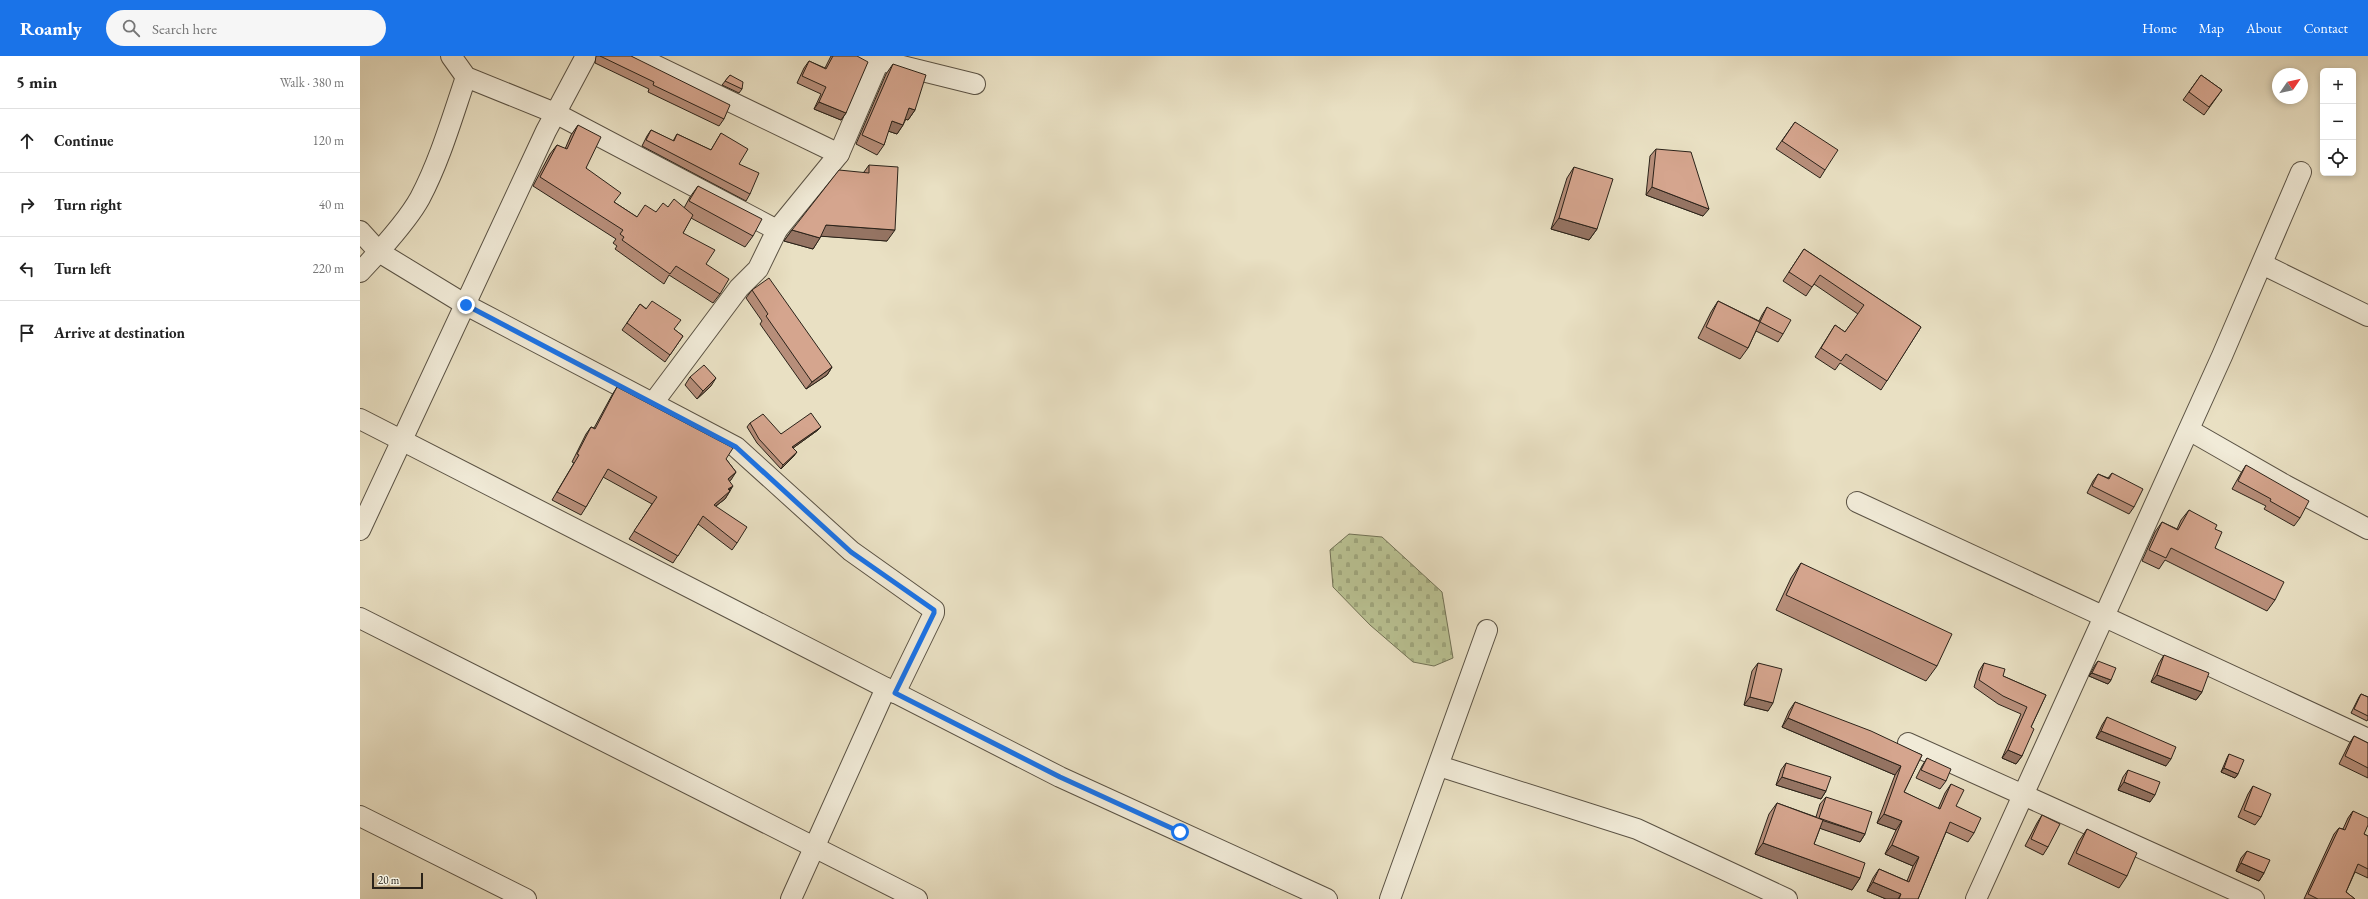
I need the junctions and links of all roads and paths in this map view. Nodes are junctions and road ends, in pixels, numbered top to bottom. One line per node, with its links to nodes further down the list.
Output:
1 (452, 56): 5 (street)
2 (586, 56): 7 (street)
3 (636, 56): 8 (street)
4 (868, 58): 6 (street); 8 (street)
5 (466, 77): 7 (street); 12 (street)
6 (975, 84)
7 (555, 113): 10 (street); 15 (street)
8 (839, 154): 10 (street)
9 (2301, 172): 13 (street)
10 (777, 230): 17 (street)
11 (360, 231): 12 (street)
12 (379, 252): 14 (street); 15 (street)
13 (2262, 264): 16 (street); 19 (street)
14 (360, 272)
15 (466, 305): 17 (street); 20 (street)
16 (2368, 316)
17 (653, 403): 27 (street)
18 (360, 419): 20 (street)
19 (2189, 430): 22 (street); 25 (street)
20 (401, 440): 23 (street); 27 (street)
21 (1857, 502): 25 (street)
22 (2368, 529)
23 (360, 530)
24 (360, 618): 33 (street)
25 (2103, 618): 28 (street); 31 (street)
26 (1487, 630): 30 (street)
27 (890, 690): 33 (street); 37 (street)
28 (2368, 739)
29 (1908, 743): 31 (street)
30 (1439, 766): 38 (street); 39 (street)
31 (2023, 795): 40 (street); 41 (street)
32 (360, 816): 34 (street)
33 (814, 847): 35 (street); 36 (street)
34 (526, 899)
35 (791, 899)
36 (917, 899)
37 (1327, 899)
38 (1390, 899)
39 (1787, 899)
40 (1976, 899)
41 (2254, 899)

